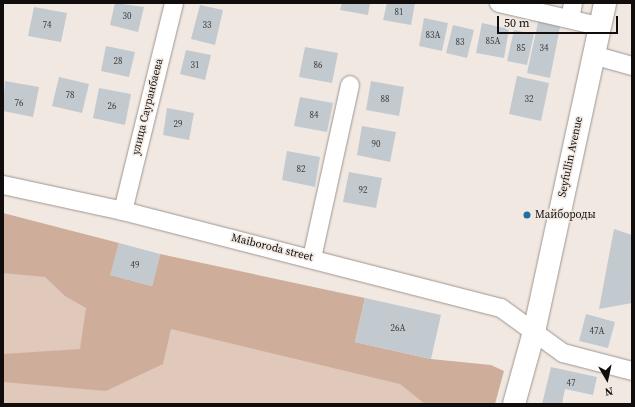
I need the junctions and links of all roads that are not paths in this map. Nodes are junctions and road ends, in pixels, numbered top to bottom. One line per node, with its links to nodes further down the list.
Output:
1 (174, 3): 10 (street, улица Сауранбаева)
2 (499, 3): 4 (street)
3 (605, 3): 5 (main road, Seyfullin Avenue)
4 (572, 11): 5 (street)
5 (599, 26): 6 (main road, Seyfullin Avenue)
6 (593, 55): 7 (street); 12 (main road, Seyfullin Avenue)
7 (632, 66)
8 (350, 85): 11 (street)
9 (3, 185): 10 (street, Maiboroda street)
10 (123, 211): 11 (street, Maiboroda street)
11 (312, 258): 12 (street, Maiboroda street)
12 (534, 332): 13 (street, Maiboroda street); 14 (main road, Seyfullin Avenue)
13 (632, 371)
14 (514, 404)

